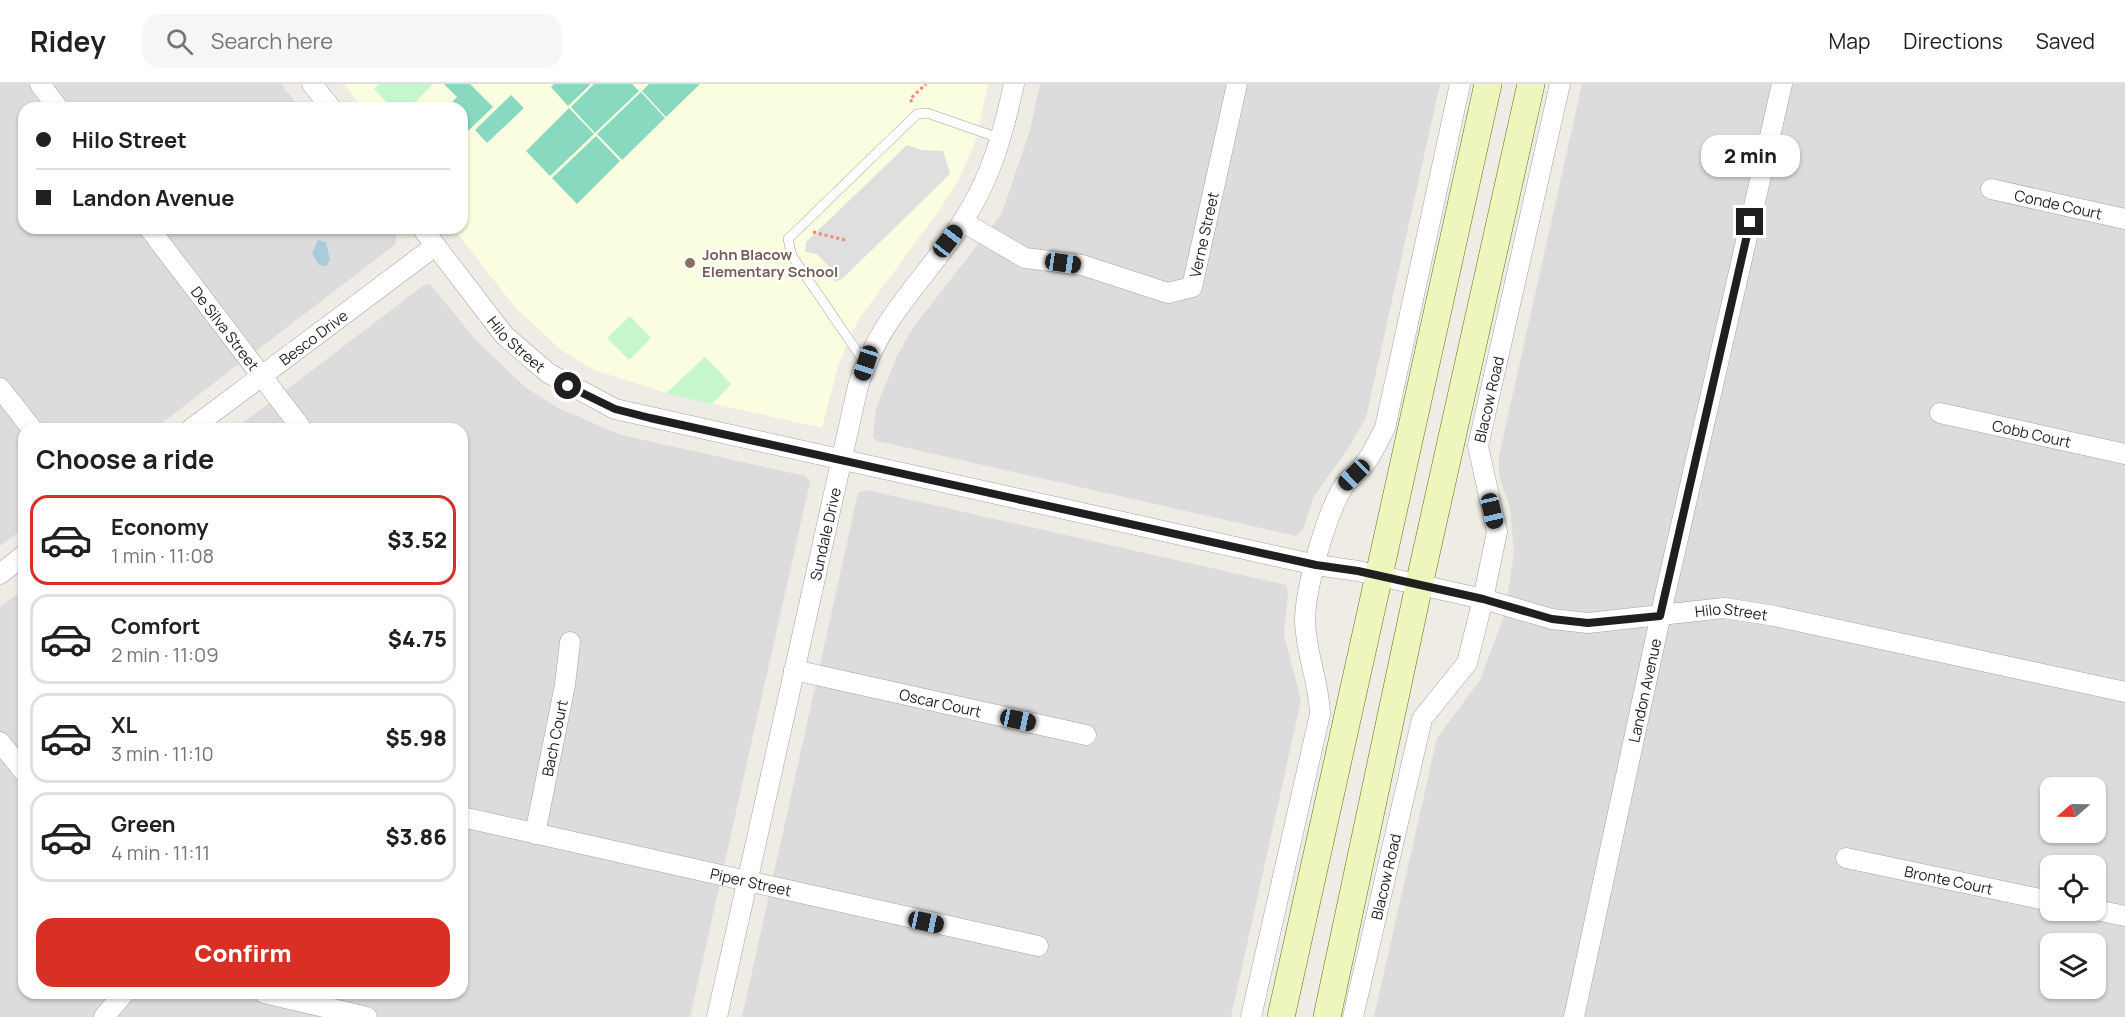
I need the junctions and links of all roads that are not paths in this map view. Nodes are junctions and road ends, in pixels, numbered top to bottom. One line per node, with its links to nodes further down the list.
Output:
1 (40, 84): 10 (street)
2 (312, 84): 11 (street)
3 (1014, 84): 12 (street, Sundale Drive)
4 (1237, 84): 15 (street, Verne Street)
5 (1460, 84): 29 (street)
6 (1488, 84): 31 (main road)
7 (1531, 84): 32 (main road, Blacow Road)
8 (1560, 84): 33 (street, Blacow Road)
9 (1782, 84): 34 (street, Landon Avenue)
10 (54, 102)
11 (326, 102)
12 (1002, 139): 15 (street, Sundale Drive); 19 (lane)
13 (1991, 189): 14 (street, Conde Court)
14 (2125, 219)
15 (963, 222): 19 (street, Sundale Drive)
16 (154, 234): 20 (street, De Silva Street)
17 (426, 234): 18 (street, Hilo Street)
18 (435, 246): 20 (street, Besco Drive); 27 (street, Hilo Street)
19 (866, 363): 27 (street, Sundale Drive)
20 (261, 376): 24 (street, Besco Drive); 25 (street, De Silva Street)
21 (0, 388): 23 (street)
22 (1940, 413): 26 (street, Cobb Court)
23 (27, 423)
24 (199, 423)
25 (297, 423)
26 (2125, 454)
27 (841, 459): 29 (street, Hilo Street); 36 (street, Sundale Drive)
28 (18, 560): 30 (street)
29 (1316, 565): 31 (street, Hilo Street); 54 (street)
30 (0, 574)
31 (1377, 576): 32 (street, Hilo Street); 55 (main road)
32 (1419, 585): 33 (street, Hilo Street); 56 (main road, Blacow Road)
33 (1483, 599): 34 (street, Hilo Street); 57 (street, Blacow Road)
34 (1660, 616): 37 (street, Hilo Street); 58 (street, Landon Avenue)
35 (570, 642): 42 (street, Bach Court)
36 (794, 670): 38 (street, Oscar Court); 44 (street, Sundale Drive)
37 (2125, 692)
38 (1086, 735)
39 (0, 742): 40 (street)
40 (18, 764)
41 (468, 818): 42 (street, Piper Street)
42 (535, 834): 44 (street, Piper Street)
43 (1846, 858): 45 (street, Bronte Court)
44 (747, 883): 48 (street, Piper Street); 53 (street, Sundale Drive)
45 (2040, 899)
46 (2106, 912): 47 (street)
47 (2125, 916)
48 (1038, 946)
49 (119, 999): 51 (street)
50 (290, 999): 52 (street)
51 (104, 1017)
52 (367, 1017)
53 (717, 1017)
54 (1251, 1017)
55 (1281, 1017)
56 (1327, 1017)
57 (1353, 1017)
58 (1574, 1017)

